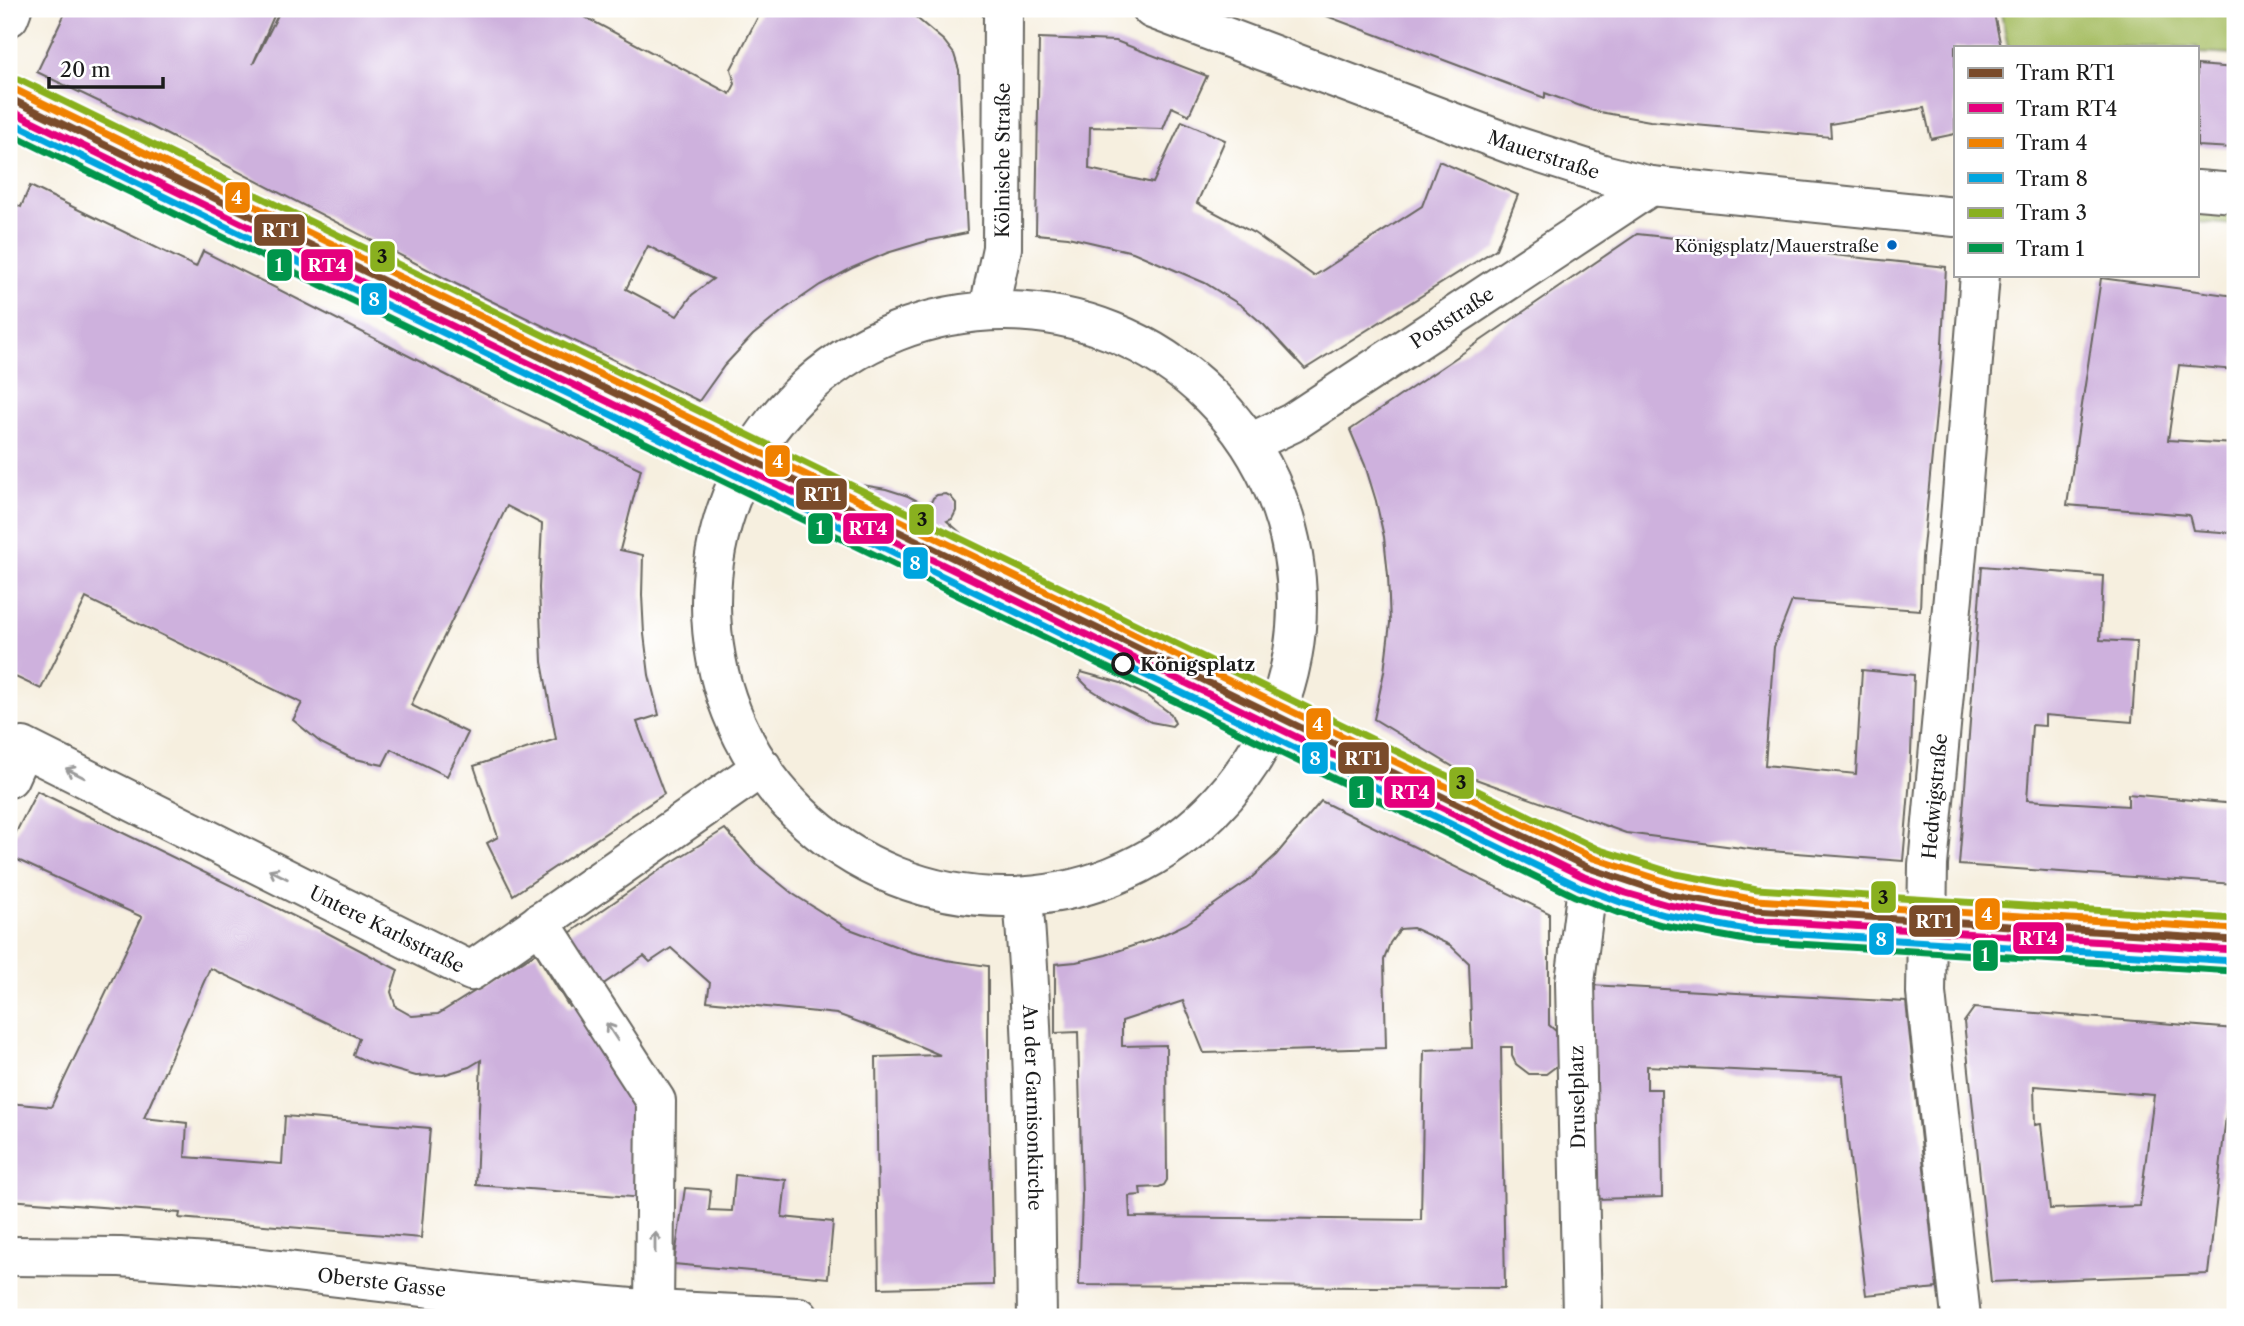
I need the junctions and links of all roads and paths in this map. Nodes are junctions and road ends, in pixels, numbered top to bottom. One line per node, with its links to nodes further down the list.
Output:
1 (12, 9): 4 (street)
2 (1003, 9): 11 (street, Kölnische Straße)
3 (1152, 9): 6 (street, Mauerstraße)
4 (9, 17)
5 (9, 109): 13 (street)
6 (1651, 186): 9 (street, Mauerstraße); 12 (street, Poststraße)
7 (2198, 190): 8 (street)
8 (2235, 193)
9 (1954, 217)
10 (1980, 276): 20 (street, Hedwigstraße)
11 (989, 309): 12 (street); 13 (street)
12 (1250, 443): 14 (street)
13 (741, 469): 14 (street); 16 (street)
14 (1272, 725): 17 (street); 18 (street)
15 (16, 763): 19 (street, Untere Karlsstraße, one-way to 15)
16 (762, 767): 18 (street); 19 (street, Untere Karlsstraße)
17 (1588, 878): 20 (street); 26 (street, Druselplatz)
18 (1023, 898): 25 (street, An der Garnisonkirche)
19 (540, 922): 23 (street, one-way to 19)
20 (1927, 931): 21 (street); 27 (street, Hedwigstraße)
21 (2235, 950)
22 (9, 1256): 23 (street, Oberste Gasse)
23 (654, 1310): 24 (street, Oberste Gasse)
24 (799, 1317)
25 (1037, 1317)
26 (1581, 1317)
27 (1961, 1317)

